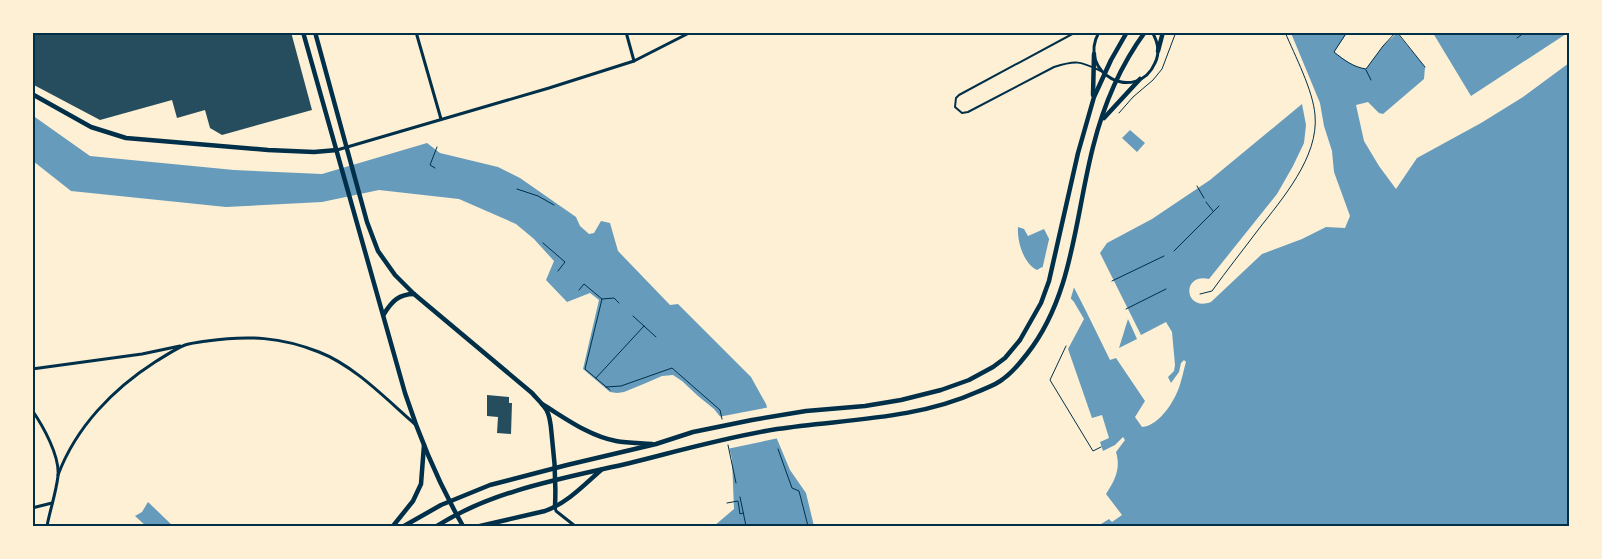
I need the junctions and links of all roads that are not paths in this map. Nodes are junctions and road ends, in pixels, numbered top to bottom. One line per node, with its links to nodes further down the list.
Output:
1 (303, 32): 24 (main road)
2 (315, 32): 23 (main road)
3 (416, 32): 21 (street)
4 (626, 32): 14 (street)
5 (691, 32): 14 (street)
6 (1076, 32): 15 (lane)
7 (1099, 32): 13 (street)
8 (1127, 32): 16 (main road)
9 (1144, 32): 18 (main road)
10 (1152, 32): 12 (street)
11 (1164, 32): 12 (main road)
12 (1158, 52): 17 (street)
13 (1094, 54): 15 (main road); 16 (street)
14 (634, 61): 21 (street)
15 (1094, 67): 16 (lane); 20 (main road)
16 (1103, 73): 18 (street); 20 (main road)
17 (1140, 79): 18 (street); 22 (main road)
18 (1116, 81): 22 (main road)
19 (32, 94): 24 (main road)
20 (1094, 98): 32 (main road)
21 (441, 119): 23 (street)
22 (1102, 121): 35 (main road)
23 (348, 147): 24 (street); 25 (main road)
24 (337, 150): 26 (main road)
25 (414, 294): 26 (main road); 29 (main road)
26 (384, 314): 31 (main road)
27 (186, 345): 28 (street); 31 (street); 36 (street)
28 (32, 369)
29 (542, 404): 32 (main road); 34 (main road)
30 (32, 410): 36 (street)
31 (416, 425): 33 (main road)
32 (656, 444): 34 (main road)
33 (424, 445): 39 (main road); 44 (main road)
34 (556, 468): 37 (main road); 39 (main road)
35 (602, 469): 37 (main road); 40 (main road)
36 (58, 475): 38 (street)
37 (556, 480): 40 (main road); 42 (main road)
38 (52, 502): 41 (street); 43 (street)
39 (450, 502): 42 (main road); 45 (main road)
40 (555, 507): 48 (main road); 49 (street)
41 (32, 508)
42 (456, 514): 46 (main road); 47 (main road)
43 (47, 526)
44 (393, 526)
45 (404, 526)
46 (437, 526)
47 (463, 526)
48 (480, 526)
49 (574, 526)

